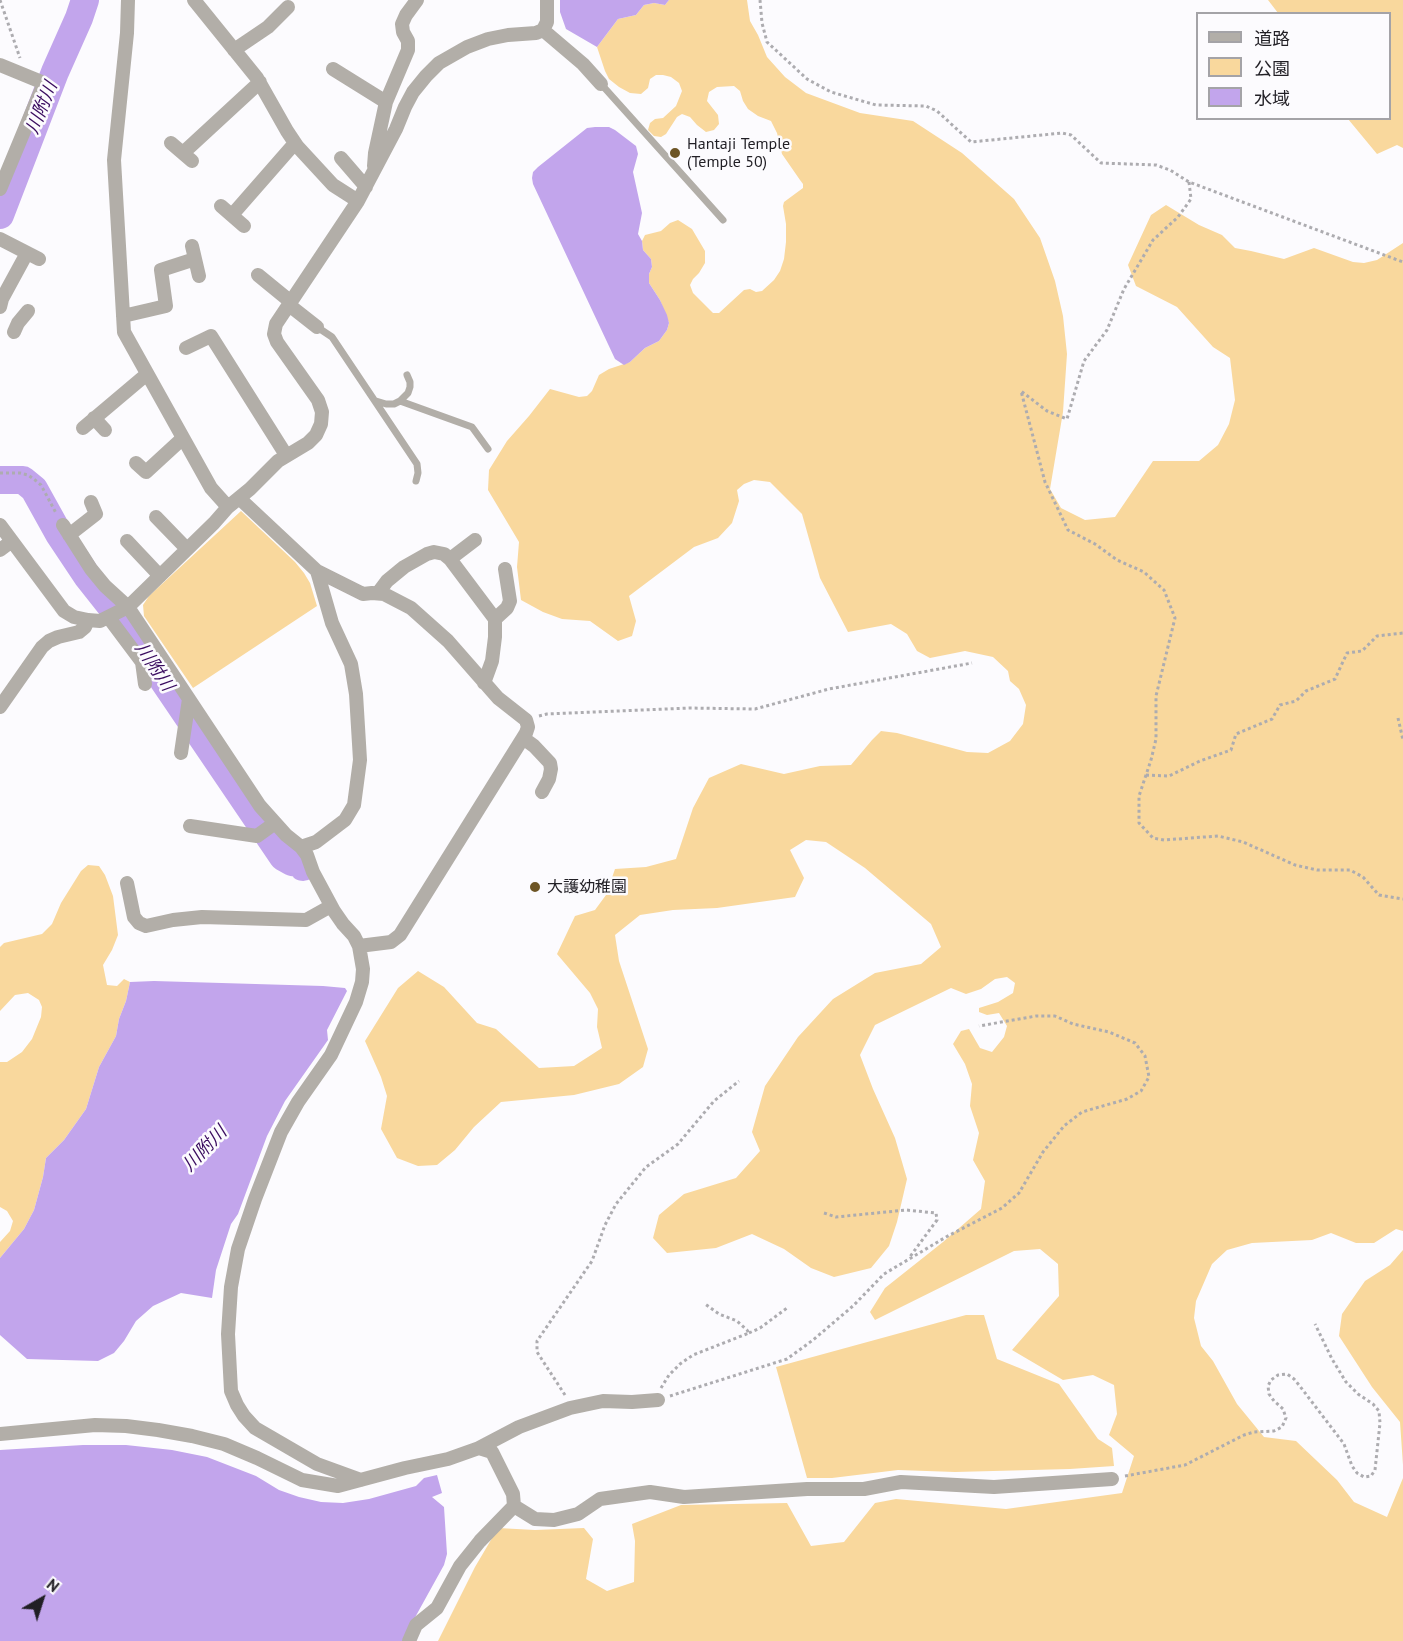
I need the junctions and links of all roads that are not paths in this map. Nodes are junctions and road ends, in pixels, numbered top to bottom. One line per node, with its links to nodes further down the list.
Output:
1 (128, 0): 29 (street)
2 (194, 0): 7 (street)
3 (417, 0): 12 (street)
4 (547, 0): 6 (street)
5 (288, 7): 7 (street)
6 (543, 30): 11 (street); 16 (street)
7 (234, 50): 10 (street)
8 (0, 65): 18 (street)
9 (333, 69): 12 (street)
10 (260, 82): 13 (street); 14 (street)
11 (602, 84): 20 (lane)
12 (386, 102): 16 (street)
13 (171, 142)
14 (295, 143): 19 (street); 21 (street)
15 (341, 158): 17 (street)
16 (374, 170): 17 (street)
17 (366, 187): 19 (street)
18 (0, 189)
19 (358, 201): 25 (street)
20 (723, 220)
21 (244, 226)
22 (0, 239): 26 (street)
23 (258, 275): 25 (street)
24 (199, 276): 29 (street)
25 (290, 304): 30 (street); 41 (street)
26 (0, 308)
27 (28, 311): 28 (street)
28 (0, 314)
29 (123, 316): 32 (street)
30 (317, 327): 34 (lane)
31 (186, 348): 41 (street)
32 (147, 374): 36 (street); 39 (street)
33 (407, 375): 35 (lane)
34 (376, 401): 35 (lane); 43 (lane)
35 (400, 401): 40 (lane)
36 (94, 418): 37 (street); 38 (street)
37 (83, 428)
38 (105, 430)
39 (183, 438): 42 (street); 45 (street)
40 (488, 449)
41 (286, 455): 45 (street)
42 (136, 463)
43 (416, 481)
44 (91, 502): 58 (street)
45 (234, 502): 51 (street); 55 (street)
46 (156, 517): 51 (street)
47 (0, 525): 49 (street)
48 (475, 540): 53 (street)
49 (12, 541): 52 (street); 60 (street)
50 (127, 541): 56 (street)
51 (187, 549): 56 (street)
52 (0, 550)
53 (450, 559): 57 (street); 59 (street)
54 (505, 569): 59 (street)
55 (317, 571): 57 (street); 70 (street)
56 (160, 576): 58 (street)
57 (378, 593): 61 (street)
58 (118, 613): 60 (street); 62 (street); 64 (street)
59 (495, 619): 61 (street)
60 (88, 620): 63 (street)
61 (484, 683): 65 (street)
62 (146, 684)
63 (2, 699)
64 (187, 710): 66 (street); 69 (street)
65 (523, 738): 67 (street); 73 (street)
66 (181, 753)
67 (542, 792)
68 (190, 826): 69 (street)
69 (268, 828): 70 (street)
70 (304, 851): 72 (street)
71 (127, 883): 72 (street)
72 (331, 906): 73 (street)
73 (372, 945): 78 (street)
74 (658, 1400): 76 (street)
75 (0, 1434): 78 (street)
76 (479, 1448): 78 (street); 79 (street)
77 (1112, 1479): 79 (street)
78 (361, 1480)
79 (514, 1506): 80 (street)
80 (409, 1641)

